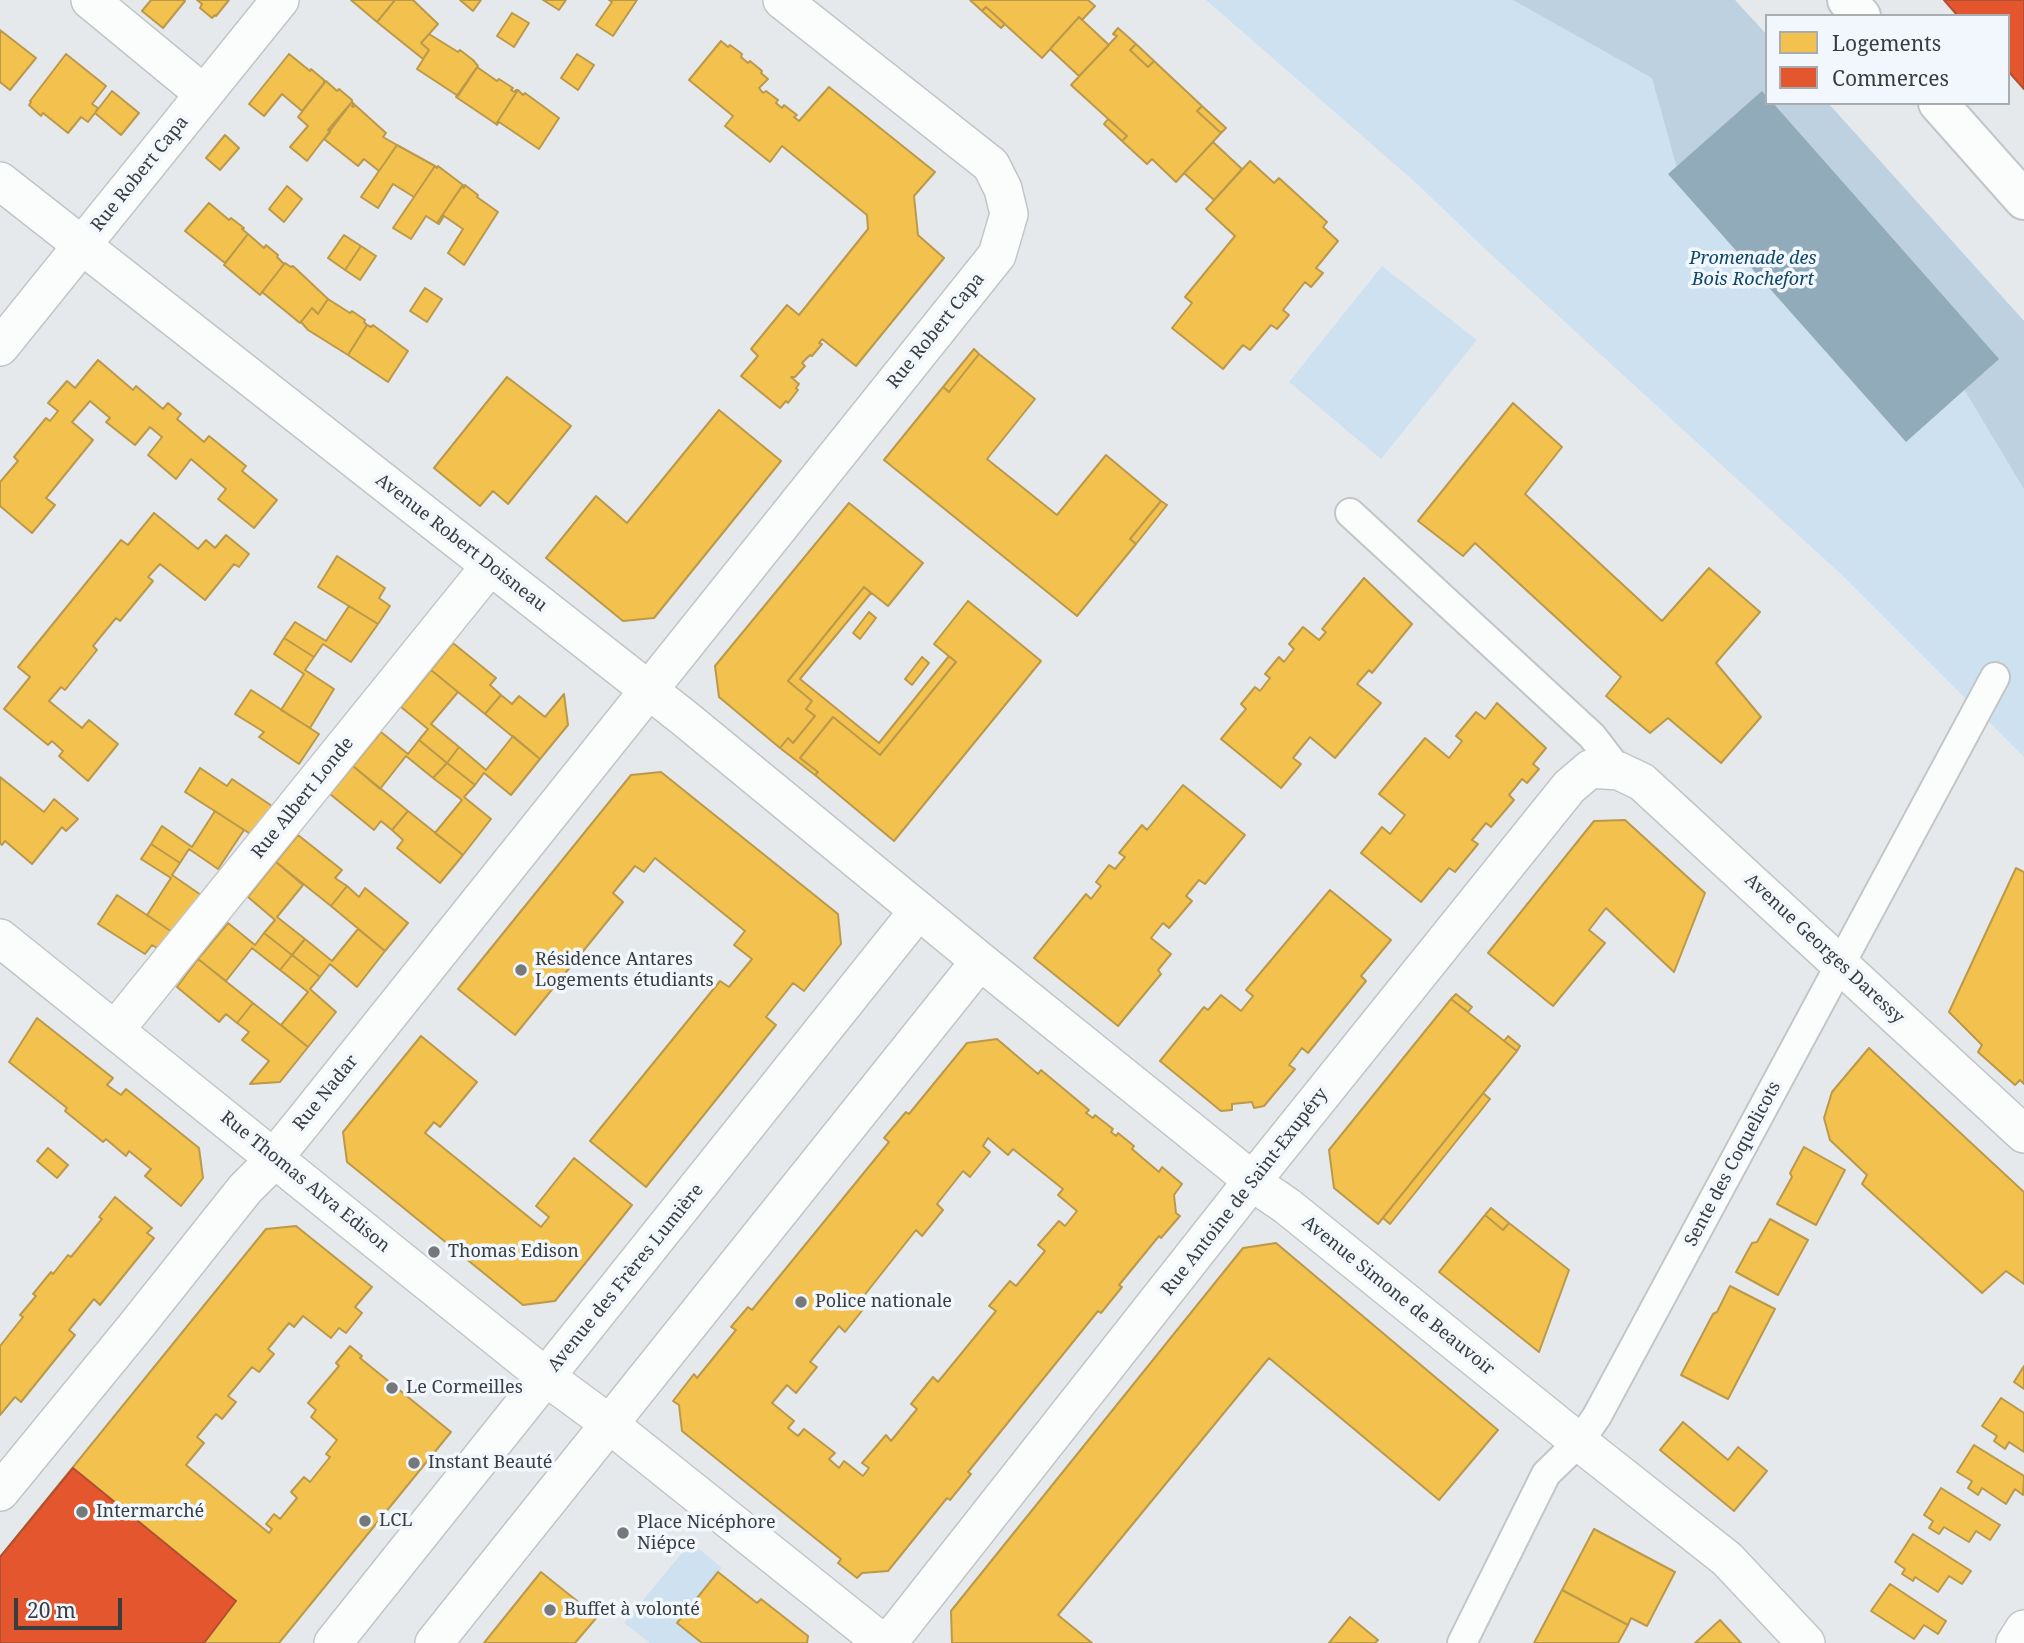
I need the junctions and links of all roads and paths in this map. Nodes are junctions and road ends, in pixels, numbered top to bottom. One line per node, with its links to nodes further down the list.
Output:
1 (90, 0): 6 (street)
2 (280, 0): 6 (street, Rue Robert Capa)
3 (782, 0): 15 (street, Rue Robert Capa)
4 (1847, 0): 5 (street)
5 (1859, 14)
6 (204, 94): 10 (street, Rue Robert Capa)
7 (1940, 105): 9 (street)
8 (0, 181): 10 (street, Avenue Robert Doisneau)
9 (2024, 200)
10 (81, 245): 11 (street, Rue Robert Capa); 13 (street, Avenue Robert Doisneau)
11 (0, 347)
12 (1350, 513): 16 (street)
13 (490, 566): 15 (street, Avenue Robert Doisneau); 21 (street, Rue Albert Londe)
14 (1995, 677): 20 (street, Sente des Coquelicots)
15 (650, 691): 17 (street, Avenue Robert Doisneau); 23 (street, Rue Nadar)
16 (1619, 771): 20 (street, Avenue Georges Daressy); 24 (street, Rue Antoine de Saint-Exupéry)
17 (918, 911): 19 (street, Avenue Robert Doisneau); 25 (street, Avenue des Frères Lumière)
18 (0, 938): 21 (street, Rue Thomas Alva Edison)
19 (980, 961): 24 (street, Avenue Simone de Beauvoir); 26 (street)
20 (1840, 964): 22 (street, Avenue Georges Daressy); 27 (street, Sente des Coquelicots)
21 (115, 1030): 23 (street, Rue Thomas Alva Edison)
22 (2024, 1134)
23 (275, 1157): 25 (street, Rue Thomas Alva Edison); 28 (street, Rue Nadar)
24 (1253, 1180): 27 (street, Avenue Simone de Beauvoir); 33 (street, Rue Antoine de Saint-Exupéry)
25 (547, 1377): 26 (street, Rue Thomas Alva Edison); 30 (street, Avenue des Frères Lumière)
26 (610, 1425): 31 (street); 32 (street, Rue Thomas Alva Edison)
27 (1578, 1442): 34 (street, Sente des Coquelicots); 35 (street, Avenue Simone de Beauvoir)
28 (0, 1492)
29 (2024, 1629): 36 (street)
30 (333, 1643)
31 (434, 1643)
32 (883, 1643)
33 (888, 1643)
34 (1462, 1643)
35 (1806, 1643)
36 (2015, 1643)

